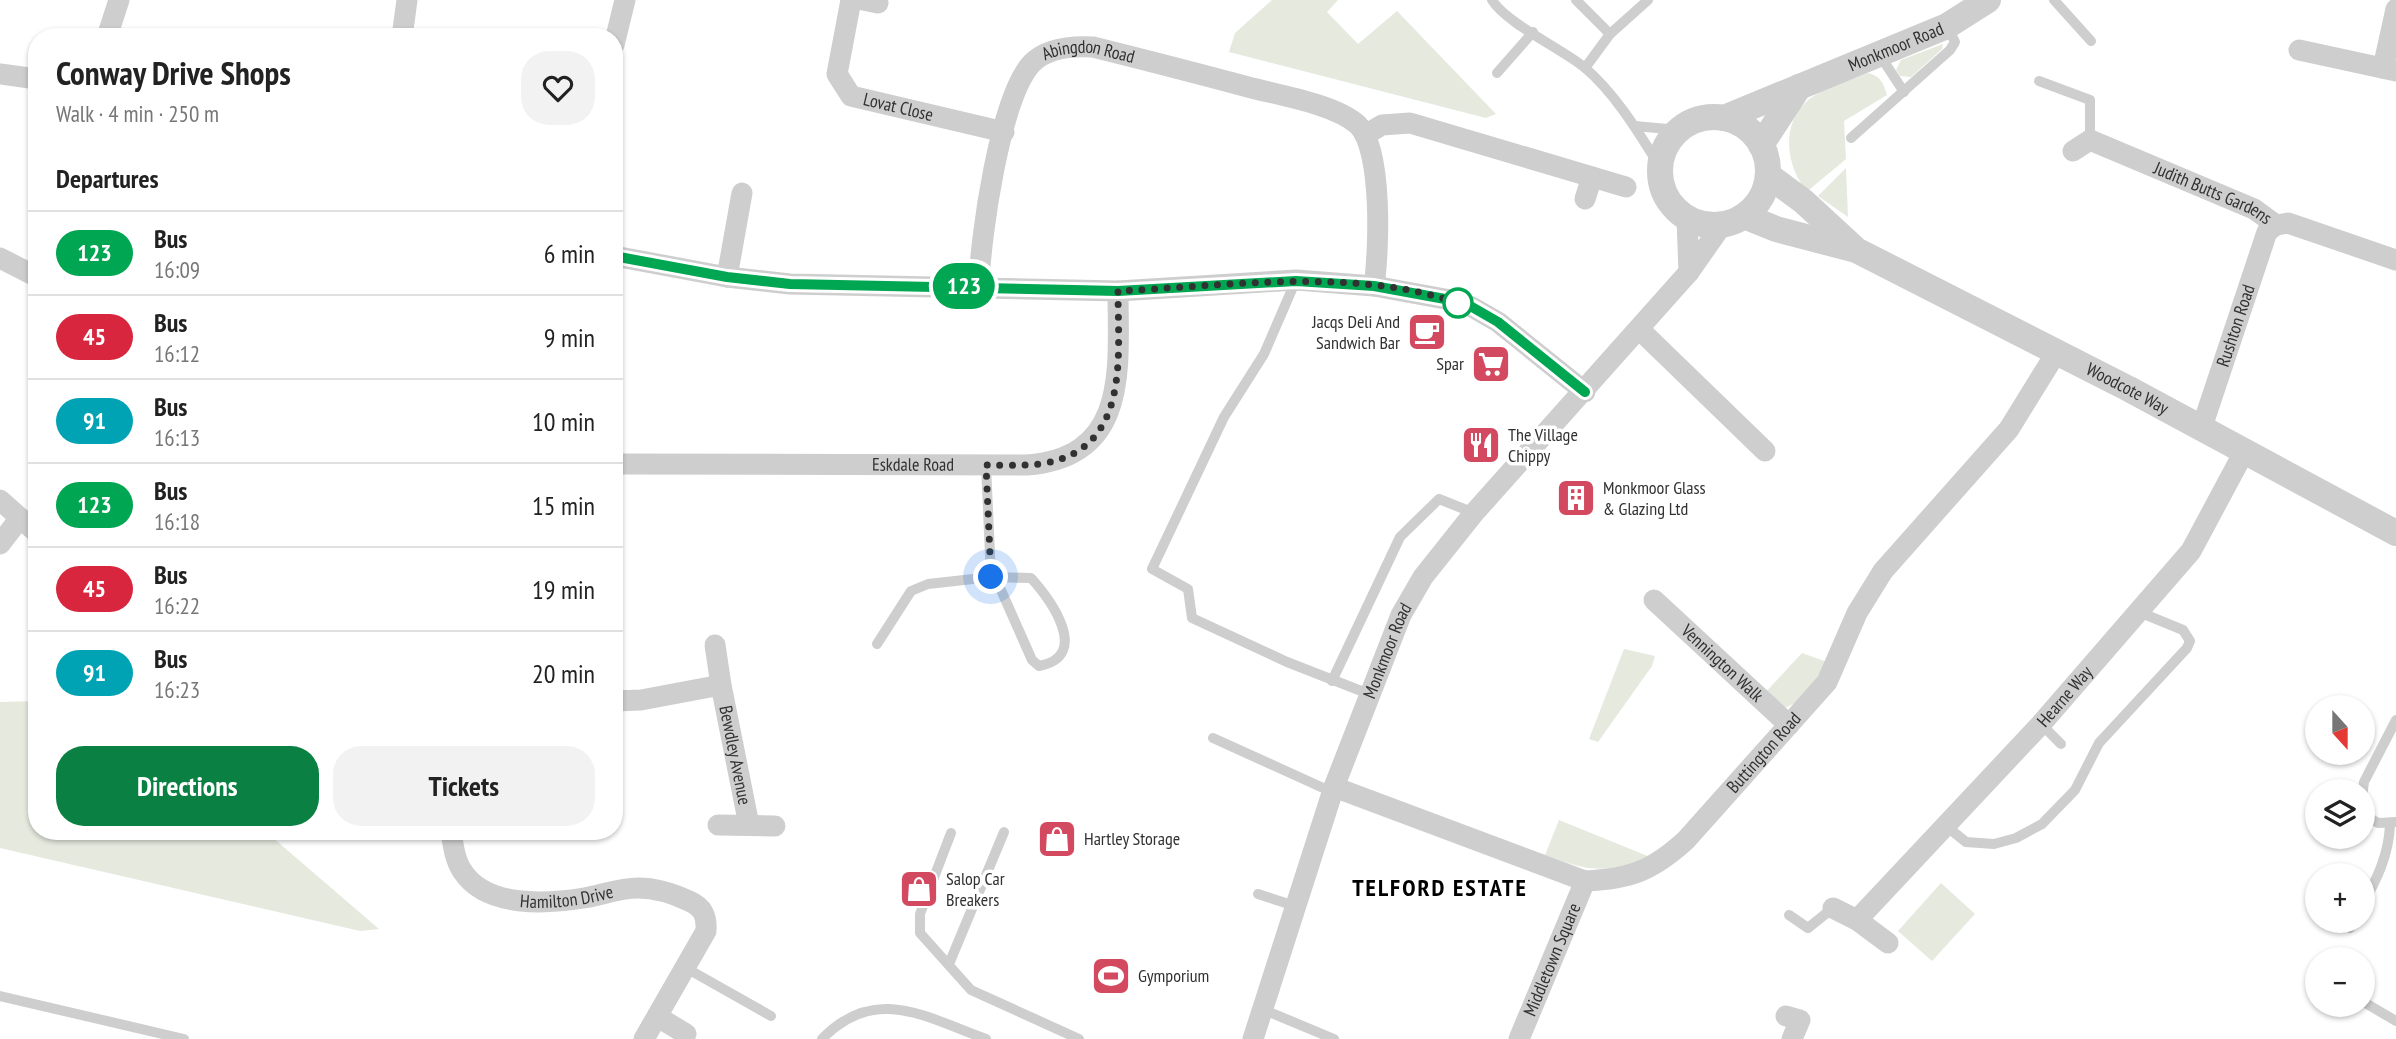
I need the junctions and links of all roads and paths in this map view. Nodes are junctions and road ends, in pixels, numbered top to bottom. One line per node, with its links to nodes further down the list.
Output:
1 (119, 0): 12 (street)
2 (407, 0): 13 (street)
3 (625, 0): 14 (street)
4 (851, 0): 31 (street, Lovat Close)
5 (1492, 0): 15 (lane)
6 (1576, 0): 16 (lane)
7 (1648, 0): 16 (lane)
8 (1988, 0): 11 (street, Monkmoor Road)
9 (2054, 0): 17 (lane)
10 (2396, 9): 21 (street)
11 (1947, 26): 19 (street, Monkmoor Road); 27 (lane)
12 (110, 28)
13 (403, 28)
14 (618, 28)
15 (1533, 32): 20 (lane); 22 (lane)
16 (1610, 34): 20 (lane)
17 (2091, 41)
18 (2299, 50): 21 (street)
19 (1879, 54): 26 (street, Monkmoor Road); 27 (lane)
20 (1585, 68): 29 (lane)
21 (2390, 69)
22 (1497, 73)
23 (0, 74): 24 (street)
24 (28, 78)
25 (2039, 81): 35 (lane)
26 (1799, 87): 28 (street, Monkmoor Road); 34 (street)
27 (1904, 92): 33 (lane)
28 (1724, 118): 30 (street); 34 (street)
29 (1636, 127): 30 (lane); 36 (lane)
30 (1678, 130): 36 (street)
31 (1004, 132): 32 (street, Abingdon Road); 53 (street, Abingdon Road)
32 (1365, 135): 38 (street); 54 (street)
33 (1851, 138)
34 (1761, 145): 37 (street)
35 (2082, 145): 44 (street, Judith Butts Gardens)
36 (1660, 167): 42 (street)
37 (1769, 176): 43 (street); 45 (street, Woodcote Way)
38 (1592, 177): 39 (street); 41 (street)
39 (1626, 187)
40 (742, 192): 51 (street)
41 (1585, 199)
42 (1687, 219): 43 (street); 50 (street)
43 (1733, 220): 45 (street, Woodcote Way); 50 (street, Monkmoor Road)
44 (2276, 225): 48 (street, Judith Butts Gardens); 59 (street, Rushton Road)
45 (1856, 250): 57 (street, Woodcote Way)
46 (0, 258): 49 (street)
47 (623, 258): 51 (street)
48 (2396, 260)
49 (28, 272)
50 (1689, 272): 56 (street, Monkmoor Road)
51 (727, 277): 53 (street)
52 (1296, 281): 54 (street); 55 (street); 75 (lane)
53 (979, 286): 55 (street)
54 (1374, 286): 58 (street)
55 (1118, 291): 63 (street, Eskdale Road)
56 (1639, 329): 58 (street, Monkmoor Road); 60 (street)
57 (2056, 353): 59 (street, Woodcote Way); 81 (street, Buttington Road)
58 (1585, 392): 65 (street, Monkmoor Road)
59 (2201, 430): 61 (street, Woodcote Way)
60 (1765, 451)
61 (2244, 452): 68 (street, Woodcote Way); 72 (street, Hearne Way)
62 (623, 464): 63 (street, Eskdale Road)
63 (986, 465): 70 (lane)
64 (0, 500): 66 (street)
65 (1474, 513): 75 (lane); 77 (street, Monkmoor Road)
66 (20, 518): 67 (street); 69 (street)
67 (28, 525)
68 (2396, 533)
69 (0, 544)
70 (991, 577): 70 (lane); 73 (lane)
71 (1654, 600): 81 (street, Vennington Walk)
72 (2139, 612): 80 (street, Hearne Way); 91 (lane)
73 (877, 644)
74 (715, 645): 76 (street, Bewdley Avenue)
75 (1332, 681): 77 (lane)
76 (721, 685): 78 (street, Bewdley Avenue); 89 (street, Bewdley Avenue)
77 (1369, 694): 85 (street, Monkmoor Road)
78 (623, 701)
79 (2396, 720): 84 (lane)
80 (2041, 724): 83 (lane); 91 (street, Hearne Way)
81 (1789, 725): 95 (street, Buttington Road)
82 (1213, 738): 85 (lane)
83 (2061, 744)
84 (2366, 779)
85 (1333, 789): 95 (street, Buttington Road); 98 (street, Monkmoor Road)
86 (2375, 821): 87 (lane)
87 (2393, 823): 96 (lane)
88 (718, 825): 89 (street, Bewdley Avenue)
89 (749, 825): 90 (street, Bewdley Avenue)
90 (775, 825)
91 (1946, 826): 101 (street, Hearne Way)
92 (1004, 832): 103 (lane)
93 (951, 833): 103 (lane)
94 (453, 840): 104 (street, Hamilton Drive)
95 (1586, 881): 120 (street, Middletown Square)
96 (2375, 883)
97 (1258, 894): 98 (lane)
98 (1296, 906): 106 (street, Monkmoor Road)
99 (1833, 908): 100 (lane); 101 (street)
100 (1789, 915)
101 (1857, 920): 102 (street)
102 (1888, 943)
103 (949, 964): 117 (lane)
104 (686, 968): 108 (lane); 110 (street, Hamilton Drive)
105 (0, 996): 113 (lane)
106 (1262, 1009): 118 (street, Monkmoor Road); 119 (lane)
107 (2375, 1009): 111 (lane)
108 (771, 1016)
109 (1786, 1016): 121 (street)
110 (658, 1017): 112 (street); 114 (street, Hamilton Drive)
111 (2396, 1021)
112 (686, 1034)
113 (184, 1039)
114 (644, 1039)
115 (822, 1039): 116 (lane)
116 (986, 1039)
117 (1079, 1039)
118 (1253, 1039)
119 (1334, 1039)
120 (1519, 1039)
121 (1792, 1039)

